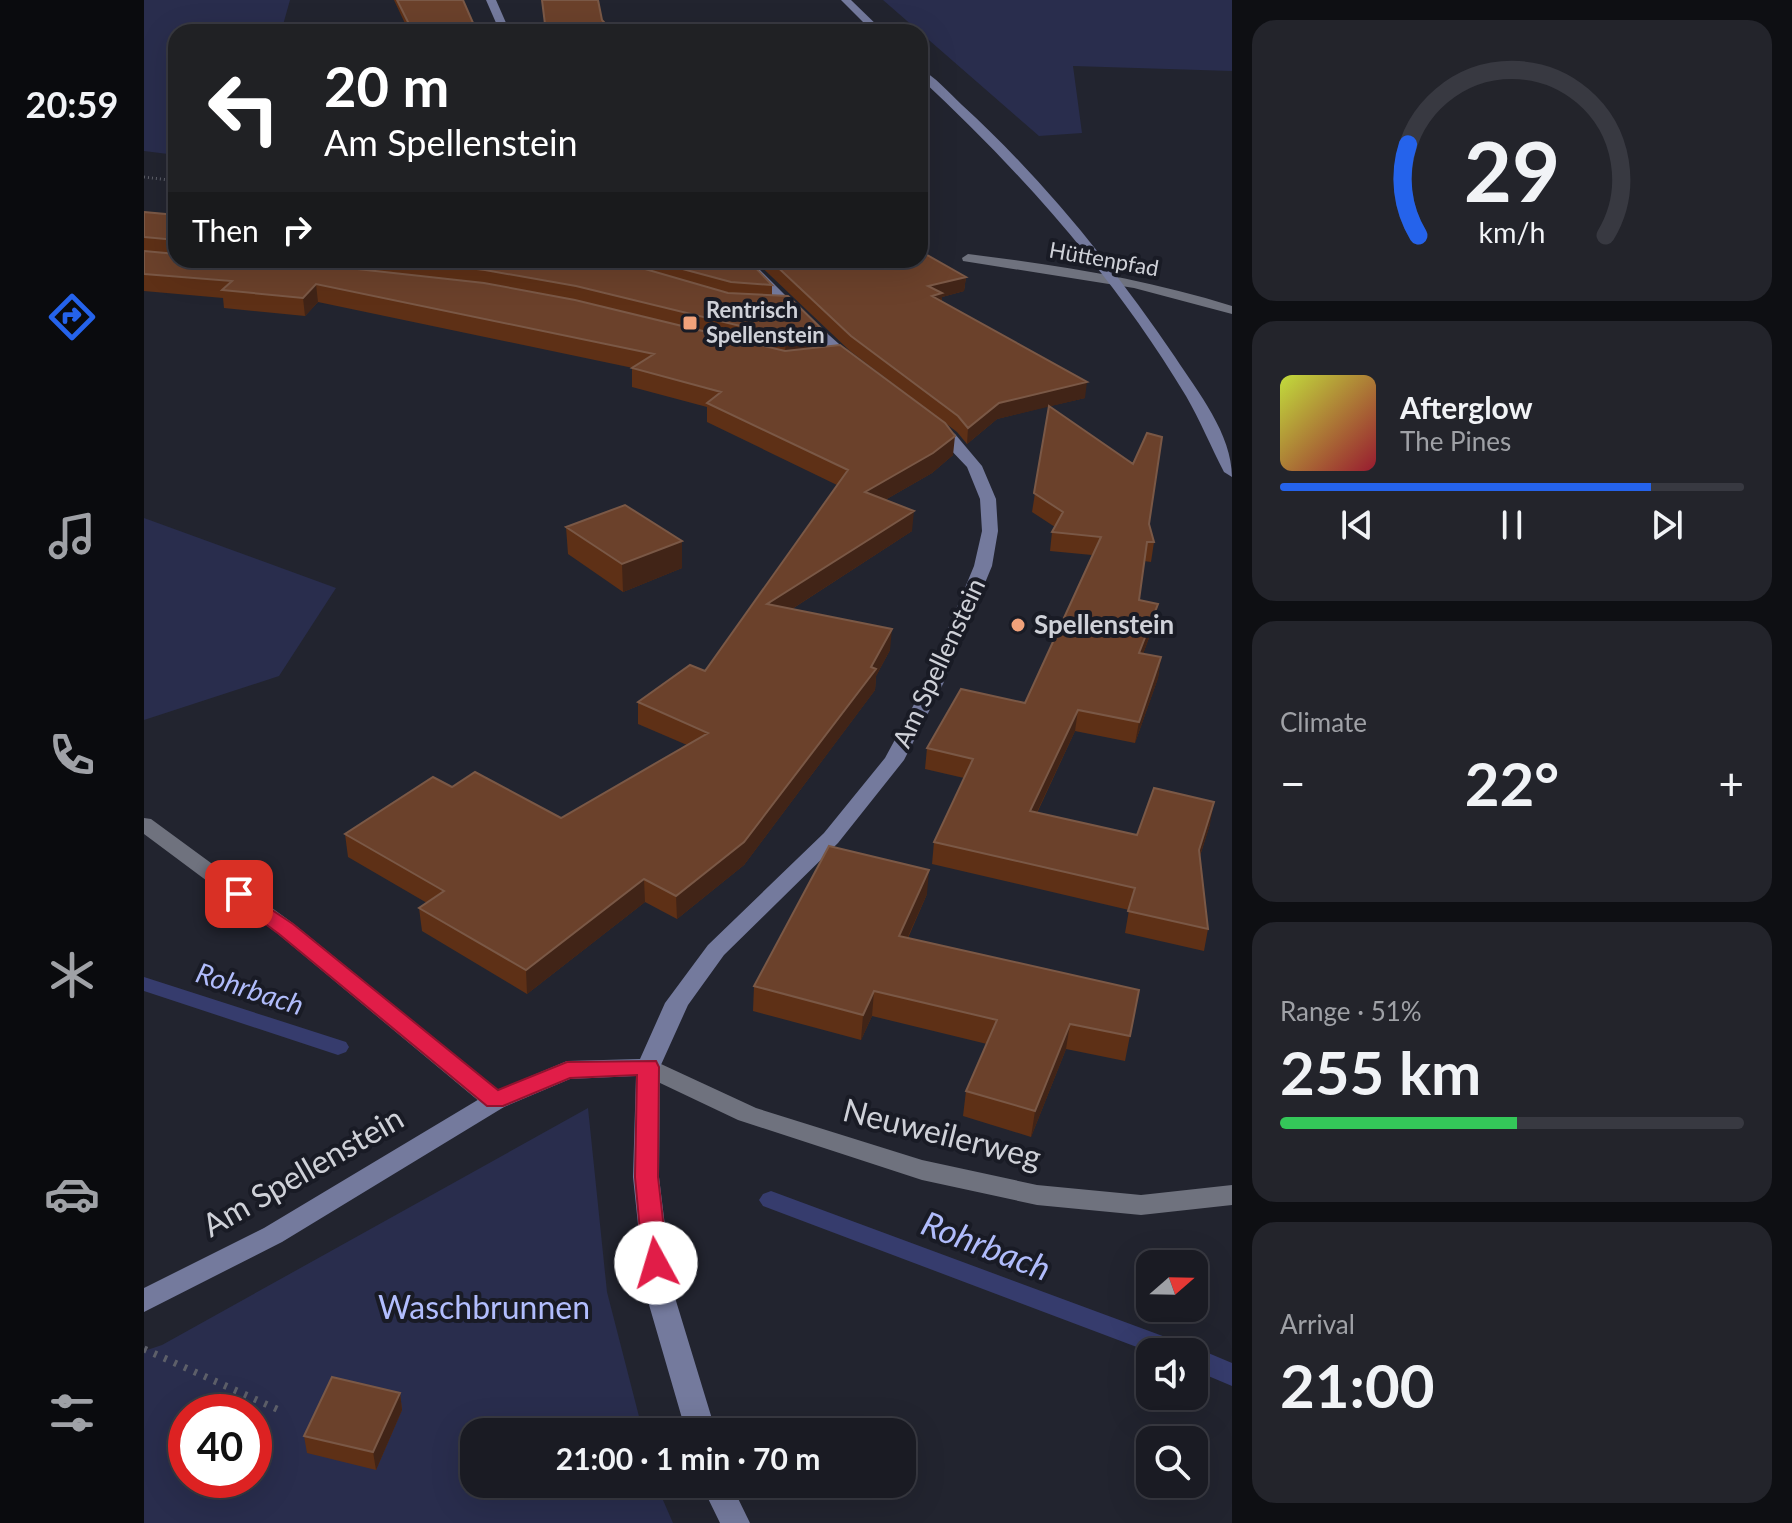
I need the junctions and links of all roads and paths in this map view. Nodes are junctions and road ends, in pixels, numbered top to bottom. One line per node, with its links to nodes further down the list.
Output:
1 (491, 0): 3 (street)
2 (846, 0): 4 (street)
3 (502, 24)
4 (871, 24)
5 (928, 79): 15 (street)
6 (144, 177): 7 (path)
7 (168, 180)
8 (968, 258): 12 (street, Hüttenpfad)
9 (751, 268): 10 (street)
10 (789, 307): 11 (street); 13 (street)
11 (766, 308)
12 (1232, 310)
13 (866, 373)
14 (924, 415): 17 (street, Am Spellenstein)
15 (1232, 472)
16 (144, 824): 18 (street)
17 (648, 1067): 18 (street, Am Spellenstein); 19 (street, Neuweilerweg); 23 (street, Am Spellenstein)
18 (495, 1101): 20 (street, Am Spellenstein)
19 (1232, 1195)
20 (144, 1301)
21 (144, 1349): 22 (path)
22 (279, 1410)
23 (697, 1418)
24 (723, 1498): 25 (street)
25 (735, 1523)

